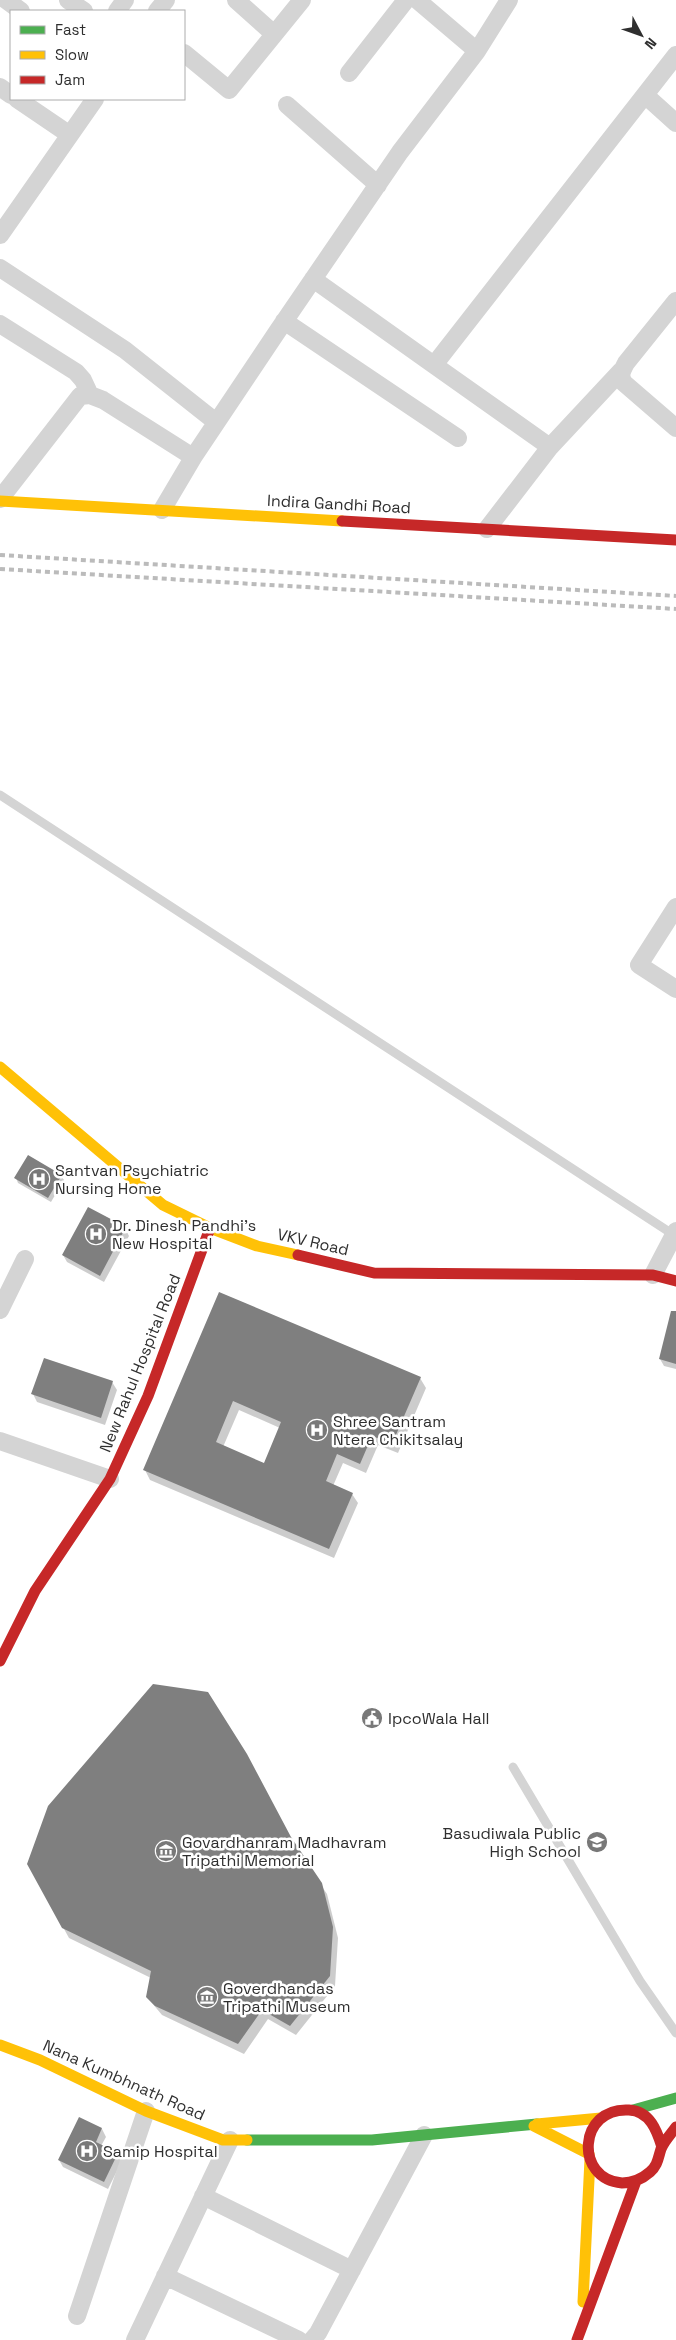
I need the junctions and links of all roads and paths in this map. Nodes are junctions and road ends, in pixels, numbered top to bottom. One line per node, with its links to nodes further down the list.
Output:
1 (6, 0): 9 (street)
2 (68, 0): 10 (street)
3 (166, 0): 11 (street)
4 (236, 0): 12 (street)
5 (302, 0): 12 (street)
6 (406, 0): 16 (street)
7 (417, 0): 13 (street)
8 (509, 0): 13 (street)
9 (20, 10)
10 (83, 10)
11 (158, 10)
12 (274, 34): 14 (street)
13 (477, 51): 23 (street)
14 (185, 54)
15 (676, 55): 17 (street)
16 (349, 73)
17 (645, 95): 21 (street); 30 (street)
18 (18, 100): 22 (street)
19 (94, 100): 22 (street)
20 (287, 105): 23 (street)
21 (676, 123)
22 (70, 135): 24 (street)
23 (378, 185): 26 (street)
24 (0, 235)
25 (0, 268): 33 (street)
26 (313, 279): 28 (street); 30 (street)
27 (676, 301): 31 (street)
28 (284, 321): 33 (street); 35 (street)
29 (0, 324): 32 (street)
30 (434, 365): 36 (street)
31 (621, 371): 34 (street); 36 (street)
32 (90, 395): 37 (street); 38 (street)
33 (216, 422): 37 (street)
34 (676, 428)
35 (458, 438)
36 (550, 447): 40 (street)
37 (193, 457): 39 (street)
38 (0, 500): 39 (main road, Indira Gandhi Road)
39 (162, 510): 40 (main road, Indira Gandhi Road)
40 (487, 529): 41 (main road, Indira Gandhi Road)
41 (676, 540)
42 (0, 795): 47 (lane)
43 (676, 907): 44 (street)
44 (676, 989)
45 (0, 1067): 46 (main road, VKV Road)
46 (210, 1228): 49 (main road, VKV Road); 53 (main road, New Rahul Hospital Road)
47 (675, 1233): 49 (street)
48 (25, 1259): 51 (street)
49 (653, 1275): 50 (main road, VKV Road)
50 (676, 1281)
51 (0, 1310)
52 (0, 1441): 53 (street)
53 (110, 1479): 54 (main road, New Rahul Hospital Road)
54 (0, 1661)
55 (513, 1767): 56 (lane)
56 (676, 2033)
57 (0, 2045): 60 (main road, Nana Kumbhnath Road)
58 (676, 2098): 59 (main road)
59 (633, 2110): 61 (main road); 66 (main road)
60 (146, 2111): 65 (main road, Nana Kumbhnath Road); 72 (street)
61 (601, 2118): 62 (main road, Nana Kumbhnath Road); 67 (main road)
62 (534, 2126): 64 (main road, Nana Kumbhnath Road); 67 (main road)
63 (676, 2127): 66 (main road)
64 (424, 2135): 65 (main road, Nana Kumbhnath Road); 70 (street)
65 (230, 2140): 69 (street)
66 (662, 2147): 68 (main road)
67 (589, 2157): 68 (main road); 73 (main road)
68 (636, 2181): 73 (main road)
69 (203, 2196): 70 (street); 71 (street)
70 (352, 2270): 76 (street)
71 (165, 2276): 74 (street); 75 (street)
72 (77, 2316)
73 (582, 2328): 77 (main road)
74 (135, 2340)
75 (299, 2340)
76 (312, 2340)
77 (577, 2340)

